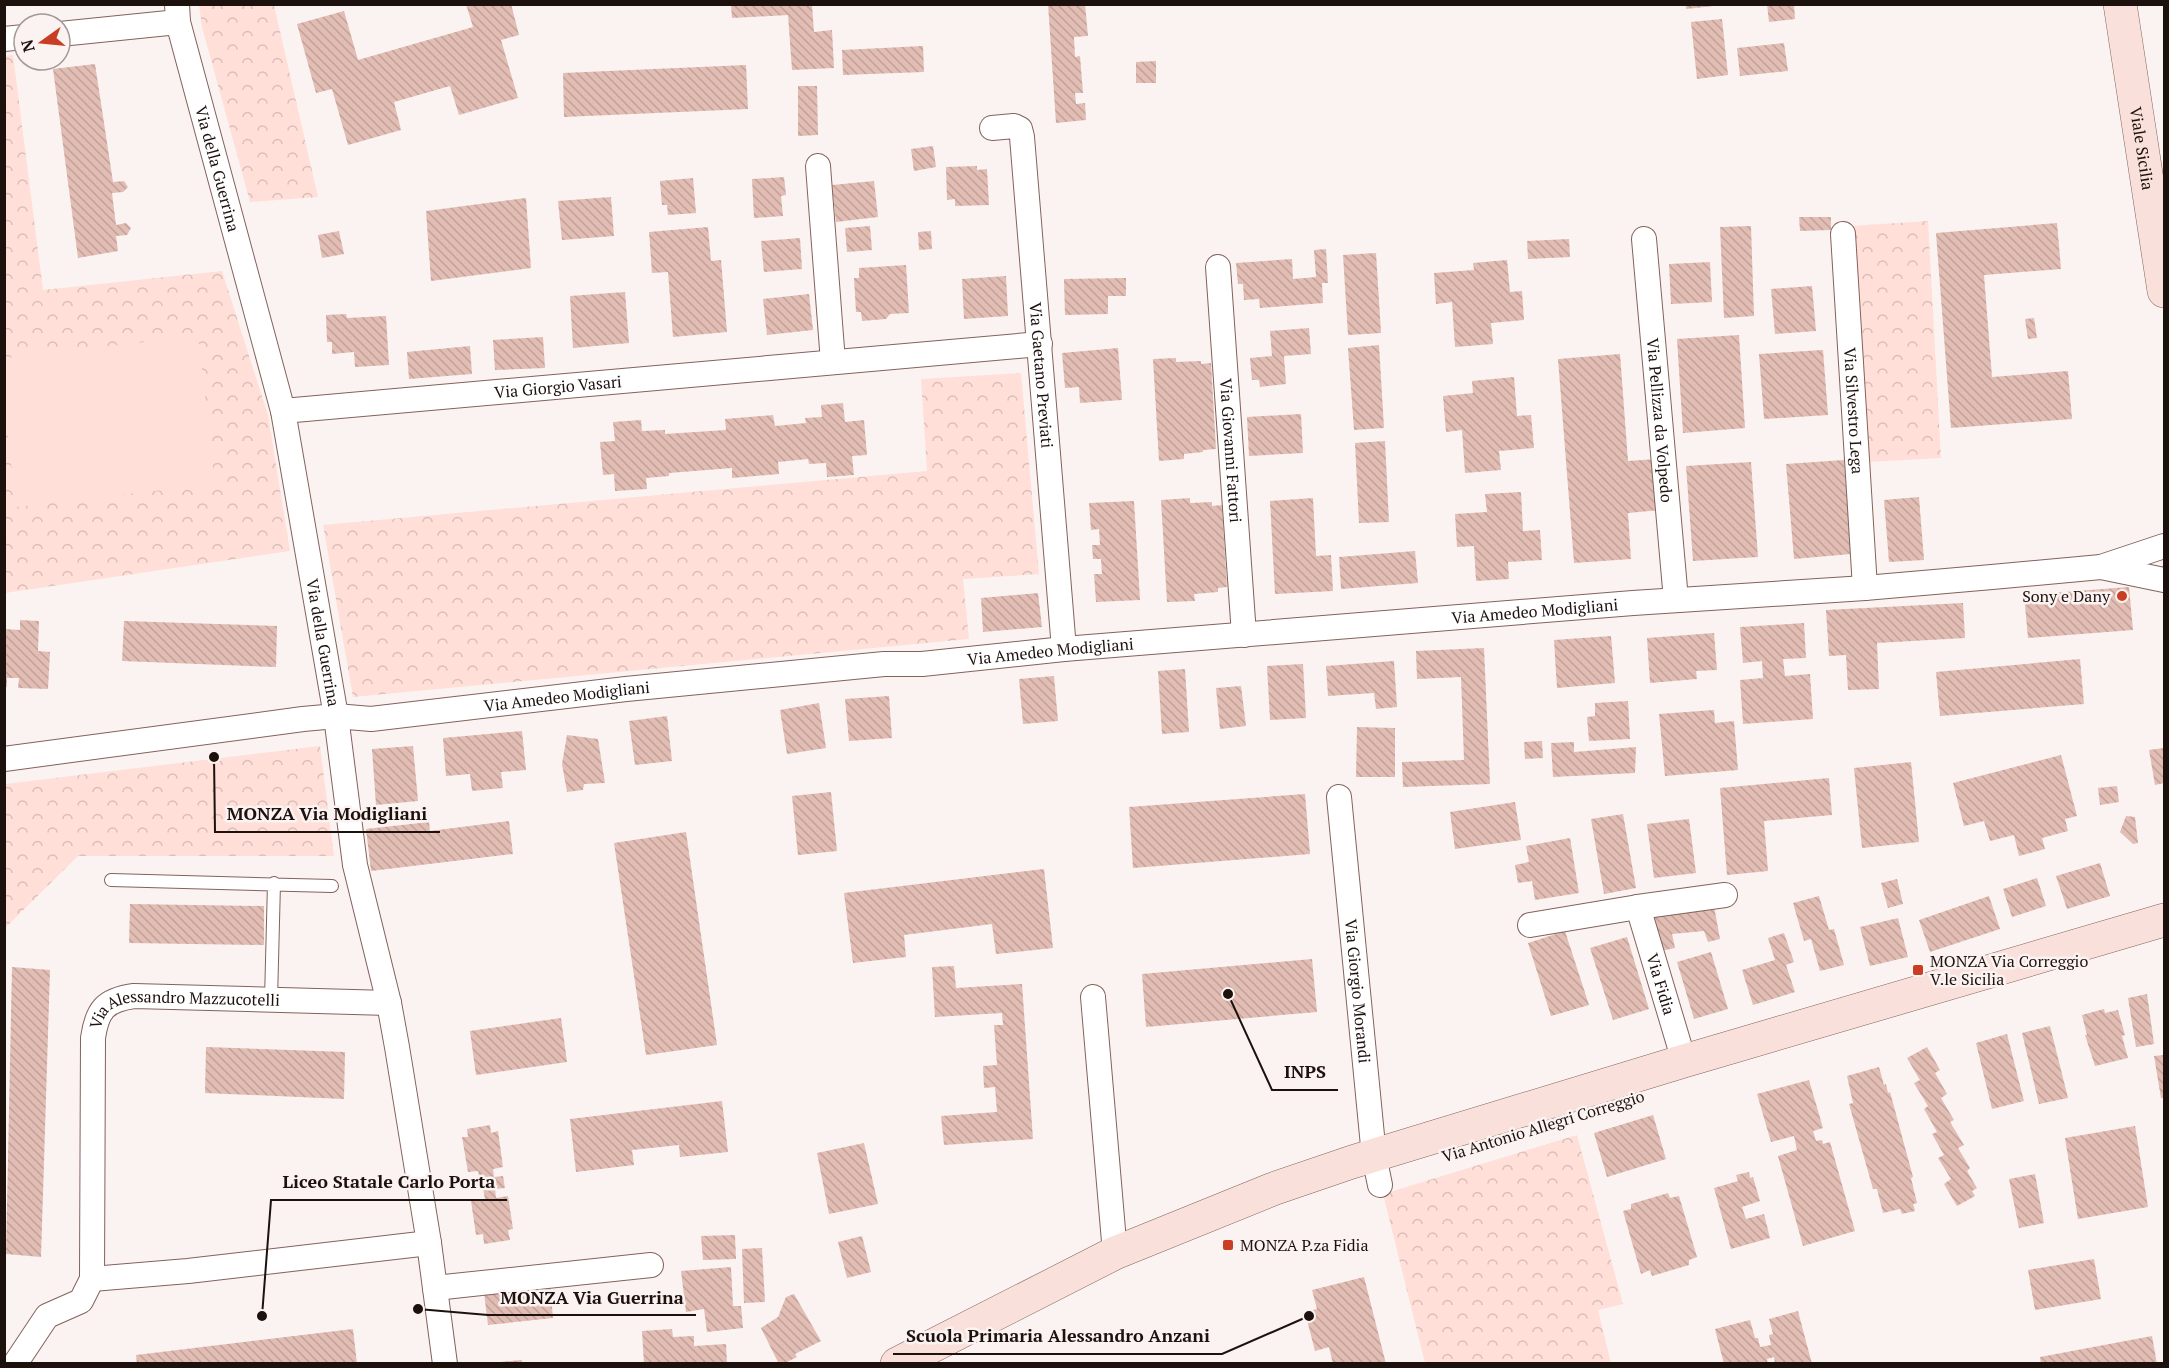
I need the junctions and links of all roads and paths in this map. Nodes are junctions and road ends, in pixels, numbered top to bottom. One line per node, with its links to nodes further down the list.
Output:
1 (2120, 4): 9 (street, Viale Sicilia)
2 (178, 13): 3 (street); 12 (street, Via della Guerrina)
3 (72, 32)
4 (992, 128): 10 (street, Via Gaetano Previati)
5 (818, 166): 11 (street)
6 (1843, 234): 16 (street, Via Silvestro Lega)
7 (1644, 239): 17 (street, Via Pellizza da Volpedo)
8 (1218, 267): 18 (street, Via Giovanni Fattori)
9 (2164, 291)
10 (1040, 344): 11 (street, Via Giorgio Vasari); 19 (street, Via Gaetano Previati)
11 (833, 362): 12 (street, Via Giorgio Vasari)
12 (283, 411): 20 (street, Via della Guerrina)
13 (2164, 546): 14 (street, Via Amedeo Modigliani)
14 (2101, 567): 15 (street, Via Amedeo Modigliani); 16 (street, Via Amedeo Modigliani)
15 (2164, 580)
16 (1865, 588): 17 (street, Via Amedeo Modigliani)
17 (1676, 600): 18 (street, Via Amedeo Modigliani)
18 (1244, 635): 19 (street, Via Amedeo Modigliani)
19 (1064, 649): 20 (street, Via Amedeo Modigliani)
20 (336, 716): 21 (street, Via Amedeo Modigliani); 33 (street, Via della Guerrina)
21 (4, 759)
22 (1338, 797): 35 (street, Via Giorgio Morandi)
23 (111, 880): 24 (lane)
24 (274, 883): 25 (lane); 32 (lane)
25 (332, 886)
26 (1725, 895): 27 (street)
27 (1638, 907): 29 (street); 34 (street, Via Fidia)
28 (2164, 920): 34 (street, Via Antonio Allegri Correggio)
29 (1530, 925)
30 (2164, 938): 35 (street, Via Antonio Allegri Correggio)
31 (1093, 997): 37 (street)
32 (271, 1000): 33 (street, Via Alessandro Mazzucotelli); 39 (street, Via Alessandro Mazzucotelli)
33 (389, 1003): 36 (street, Via della Guerrina)
34 (1684, 1061): 35 (street, Via Antonio Allegri Correggio)
35 (1378, 1172): 37 (street, Via Antonio Allegri Correggio); 44 (street, Via Antonio Allegri Correggio)
36 (429, 1243): 39 (street); 40 (street, Via della Guerrina)
37 (1115, 1253): 43 (street, Via Antonio Allegri Correggio)
38 (651, 1265): 40 (street)
39 (92, 1279): 41 (street)
40 (435, 1287): 42 (street, Via della Guerrina)
41 (15, 1364)
42 (445, 1364)
43 (897, 1364)
44 (941, 1364)

